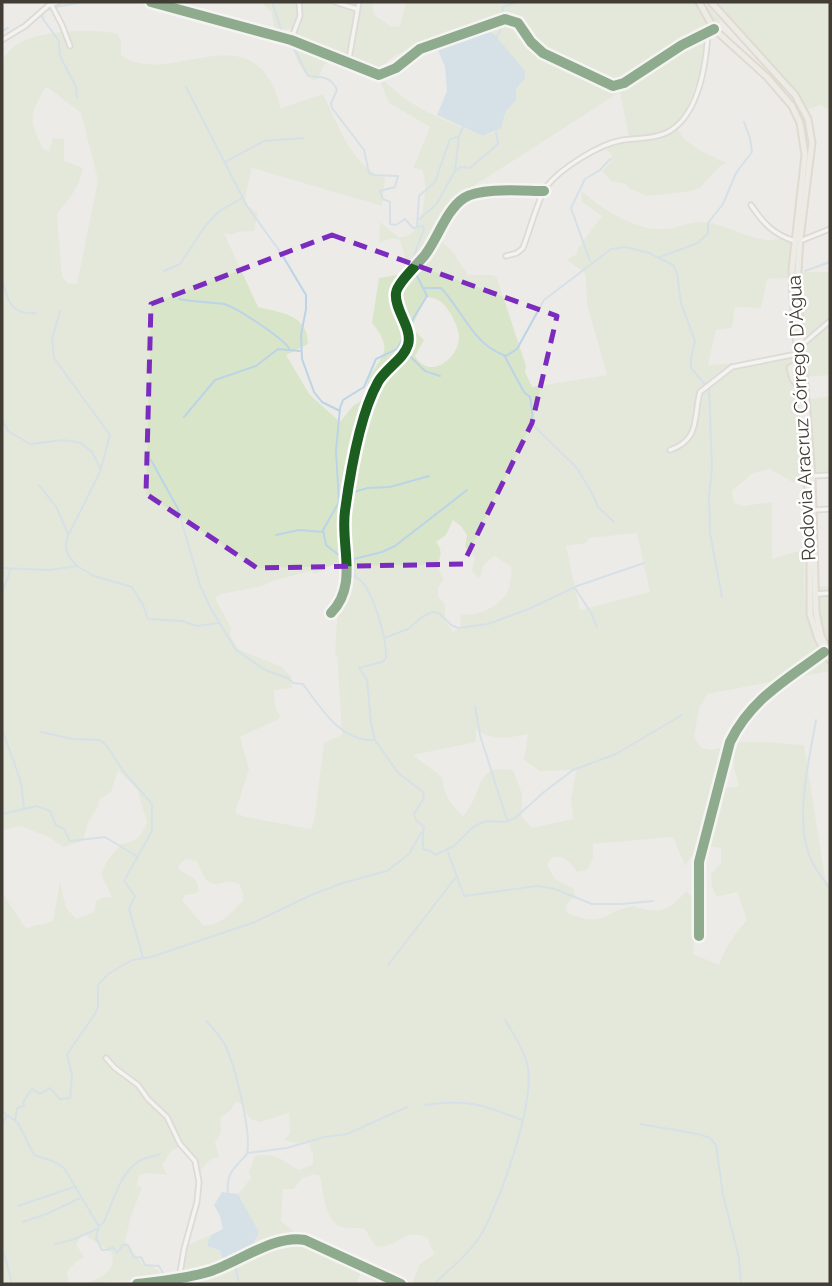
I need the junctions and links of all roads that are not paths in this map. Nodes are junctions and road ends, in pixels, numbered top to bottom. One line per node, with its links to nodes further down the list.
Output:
1 (58, 2): 8 (street)
2 (151, 2): 15 (street)
3 (299, 2): 15 (street)
4 (335, 2): 9 (street)
5 (359, 2): 9 (street)
6 (699, 2): 11 (main road, Rodovia Aracruz Córrego D'Água)
7 (711, 2): 10 (main road, Rodovia Aracruz Córrego D'Água)
8 (51, 4): 14 (street); 17 (street)
9 (358, 9): 18 (street)
10 (718, 9): 11 (main road); 12 (main road, Rodovia Aracruz Córrego D'Água)
11 (708, 18): 13 (main road, Rodovia Aracruz Córrego D'Água)
12 (736, 29): 16 (main road); 22 (main road, Rodovia Aracruz Córrego D'Água)
13 (711, 31): 16 (main road, Rodovia Aracruz Córrego D'Água); 18 (street); 19 (street)
14 (2, 40)
15 (290, 40): 18 (street)
16 (727, 41): 22 (main road, Rodovia Aracruz Córrego D'Água)
17 (70, 46)
18 (348, 64)
19 (544, 191): 23 (street); 35 (street)
20 (751, 205): 22 (street)
21 (830, 229): 22 (street)
22 (797, 241): 25 (main road, Rodovia Aracruz Córrego D'Água); 26 (main road, Rodovia Aracruz Córrego D'Água)
23 (506, 256)
24 (830, 321): 25 (street)
25 (801, 345): 27 (main road, Rodovia Aracruz Córrego D'Água)
26 (797, 354): 27 (main road, Rodovia Aracruz Córrego D'Água); 28 (street)
27 (800, 363): 30 (main road, Rodovia Aracruz Córrego D'Água); 36 (main road, Rodovia Aracruz Córrego D'Água)
28 (670, 450)
29 (830, 475): 30 (street)
30 (812, 476): 32 (main road, Rodovia Aracruz Córrego D'Água)
31 (830, 509): 32 (street)
32 (814, 510): 34 (main road, Rodovia Aracruz Córrego D'Água)
33 (830, 593): 34 (street)
34 (814, 594): 36 (main road, Rodovia Aracruz Córrego D'Água)
35 (331, 613)
36 (827, 652): 37 (main road, Rodovia Aracruz Córrego D'Água); 38 (street)
37 (830, 660)
38 (699, 936)
39 (106, 1058): 40 (street)
40 (179, 1279): 41 (street); 42 (street)
41 (137, 1284)
42 (401, 1284)

